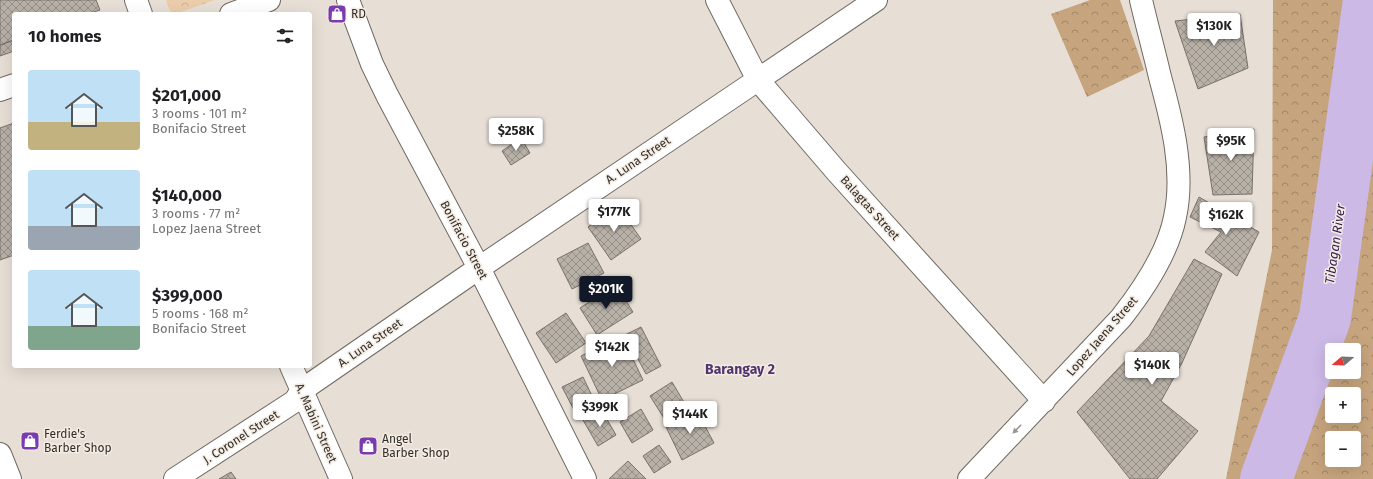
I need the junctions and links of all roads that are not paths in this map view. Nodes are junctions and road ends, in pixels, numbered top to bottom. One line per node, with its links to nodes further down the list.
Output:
1 (136, 0): 7 (street)
2 (269, 0): 8 (street)
3 (348, 0): 12 (street, Bonifacio Street)
4 (717, 0): 9 (street, Balagtas Street)
5 (876, 0): 9 (street, A. Luna Street)
6 (1141, 0): 15 (street, Lopez Jaena Street)
7 (140, 12)
8 (236, 12)
9 (758, 80): 12 (street, A. Luna Street); 15 (street, Balagtas Street)
10 (12, 86): 11 (street)
11 (0, 90)
12 (479, 268): 14 (street, A. Luna Street); 20 (street, Bonifacio Street)
13 (292, 368): 14 (street, A. Mabini Street)
14 (302, 390): 18 (street, J. Coronel Street); 19 (street, A. Mabini Street)
15 (1044, 401): 21 (street, Lopez Jaena Street, one-way to 21)
16 (0, 454): 17 (street)
17 (10, 479)
18 (176, 479)
19 (341, 479)
20 (585, 479)
21 (969, 479)

